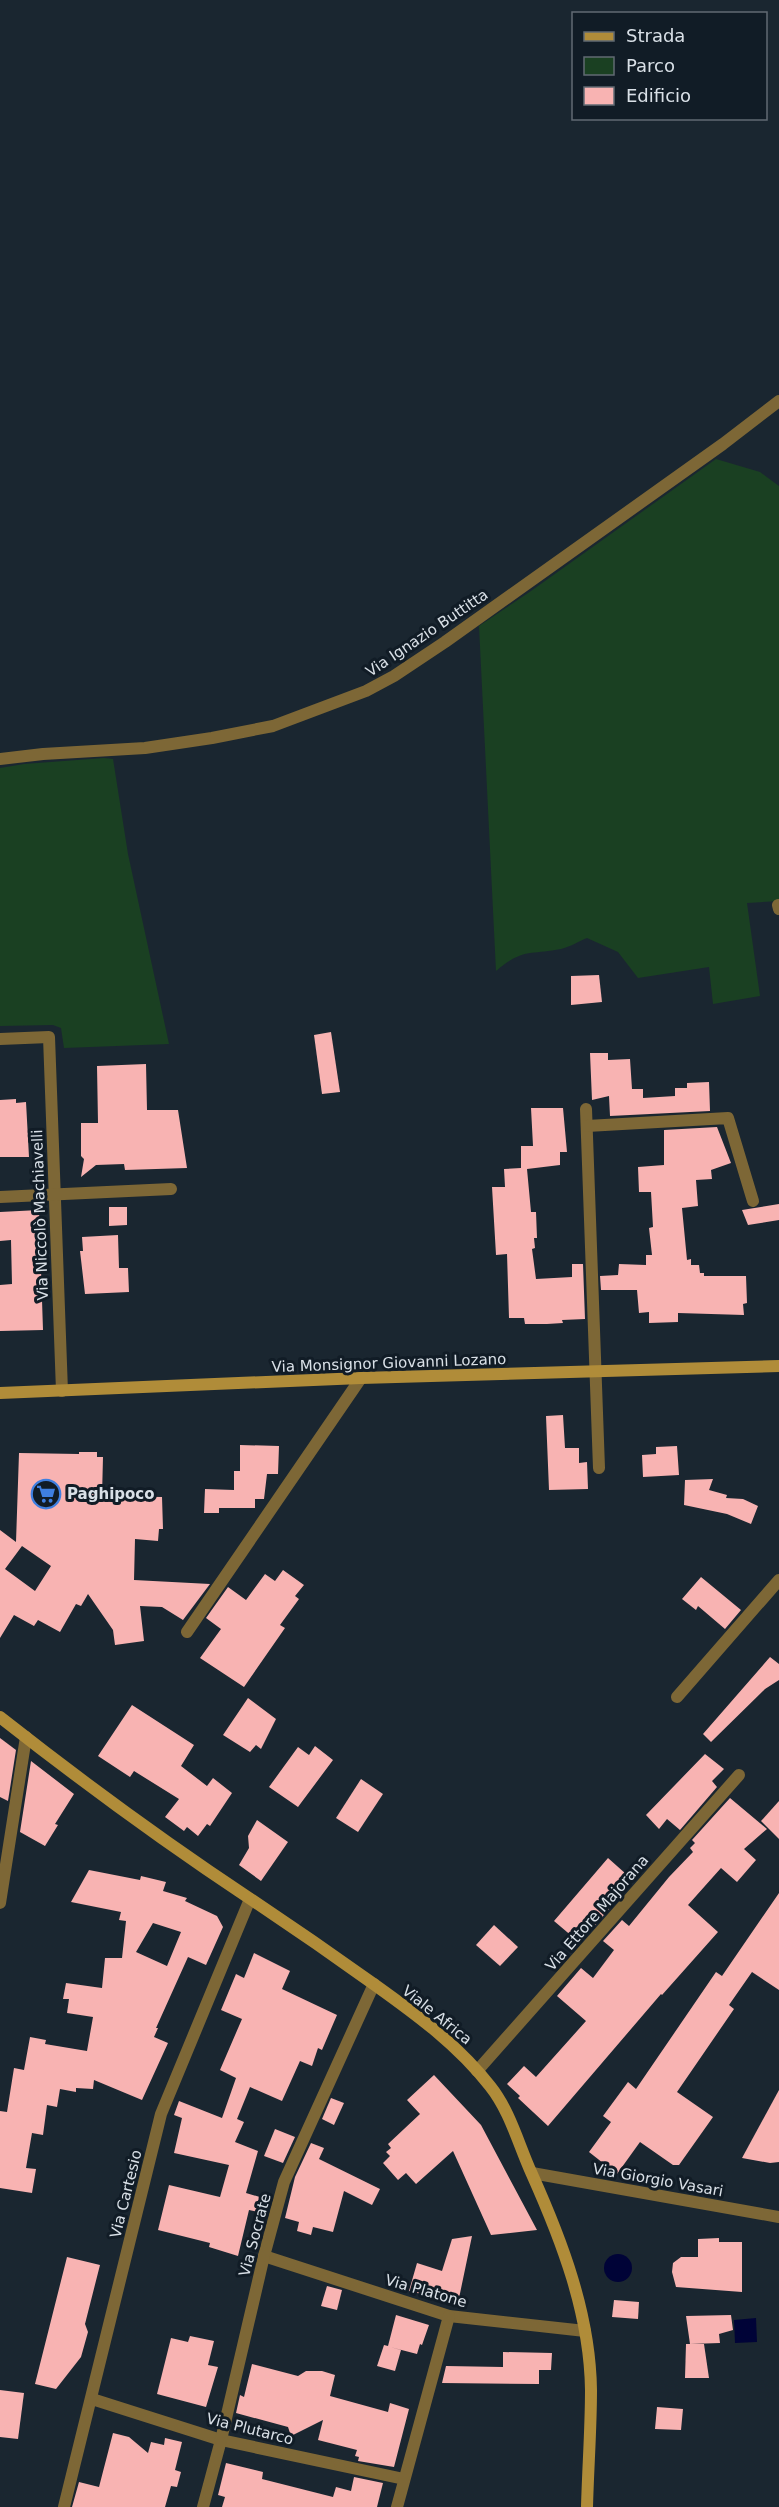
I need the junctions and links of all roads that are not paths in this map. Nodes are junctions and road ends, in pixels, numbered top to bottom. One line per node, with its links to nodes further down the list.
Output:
1 (779, 401): 2 (street, Via Ignazio Buttitta)
2 (0, 759)
3 (0, 1039): 7 (street, Via Niccolò Machiavelli)
4 (586, 1109): 5 (street)
5 (587, 1126): 9 (street); 11 (street)
6 (171, 1189): 7 (street)
7 (54, 1195): 8 (street); 13 (street, Via Niccolò Machiavelli)
8 (0, 1197)
9 (753, 1201)
10 (779, 1366): 11 (main road, Via Monsignor Giovanni Lozano)
11 (595, 1371): 12 (main road, Via Monsignor Giovanni Lozano); 15 (street)
12 (361, 1378): 13 (main road, Via Monsignor Giovanni Lozano); 17 (street)
13 (62, 1391): 14 (main road, Via Monsignor Giovanni Lozano)
14 (0, 1393)
15 (599, 1468)
16 (779, 1580): 18 (street)
17 (187, 1632)
18 (677, 1697)
19 (0, 1717): 20 (main road, Viale Africa)
20 (26, 1737): 22 (main road, Viale Africa); 23 (street)
21 (739, 1775): 25 (street, Via Ettore Majorana)
22 (250, 1899): 24 (main road, Viale Africa); 31 (street, Via Cartesio)
23 (0, 1903)
24 (374, 1984): 25 (main road, Viale Africa); 28 (street, Via Socrate)
25 (477, 2071): 26 (main road, Viale Africa)
26 (532, 2173): 27 (street, Via Giorgio Vasari); 30 (main road, Viale Africa)
27 (779, 2217)
28 (264, 2256): 29 (street, Via Platone); 32 (street, Via Socrate)
29 (449, 2316): 30 (street, Via Platone); 33 (street)
30 (585, 2331): 37 (main road, Viale Africa)
31 (92, 2399): 32 (street, Via Plutarco); 34 (street, Via Cartesio)
32 (222, 2440): 33 (street, Via Plutarco); 35 (street, Via Socrate)
33 (404, 2479): 36 (street)
34 (64, 2507)
35 (203, 2507)
36 (397, 2507)
37 (587, 2507)

